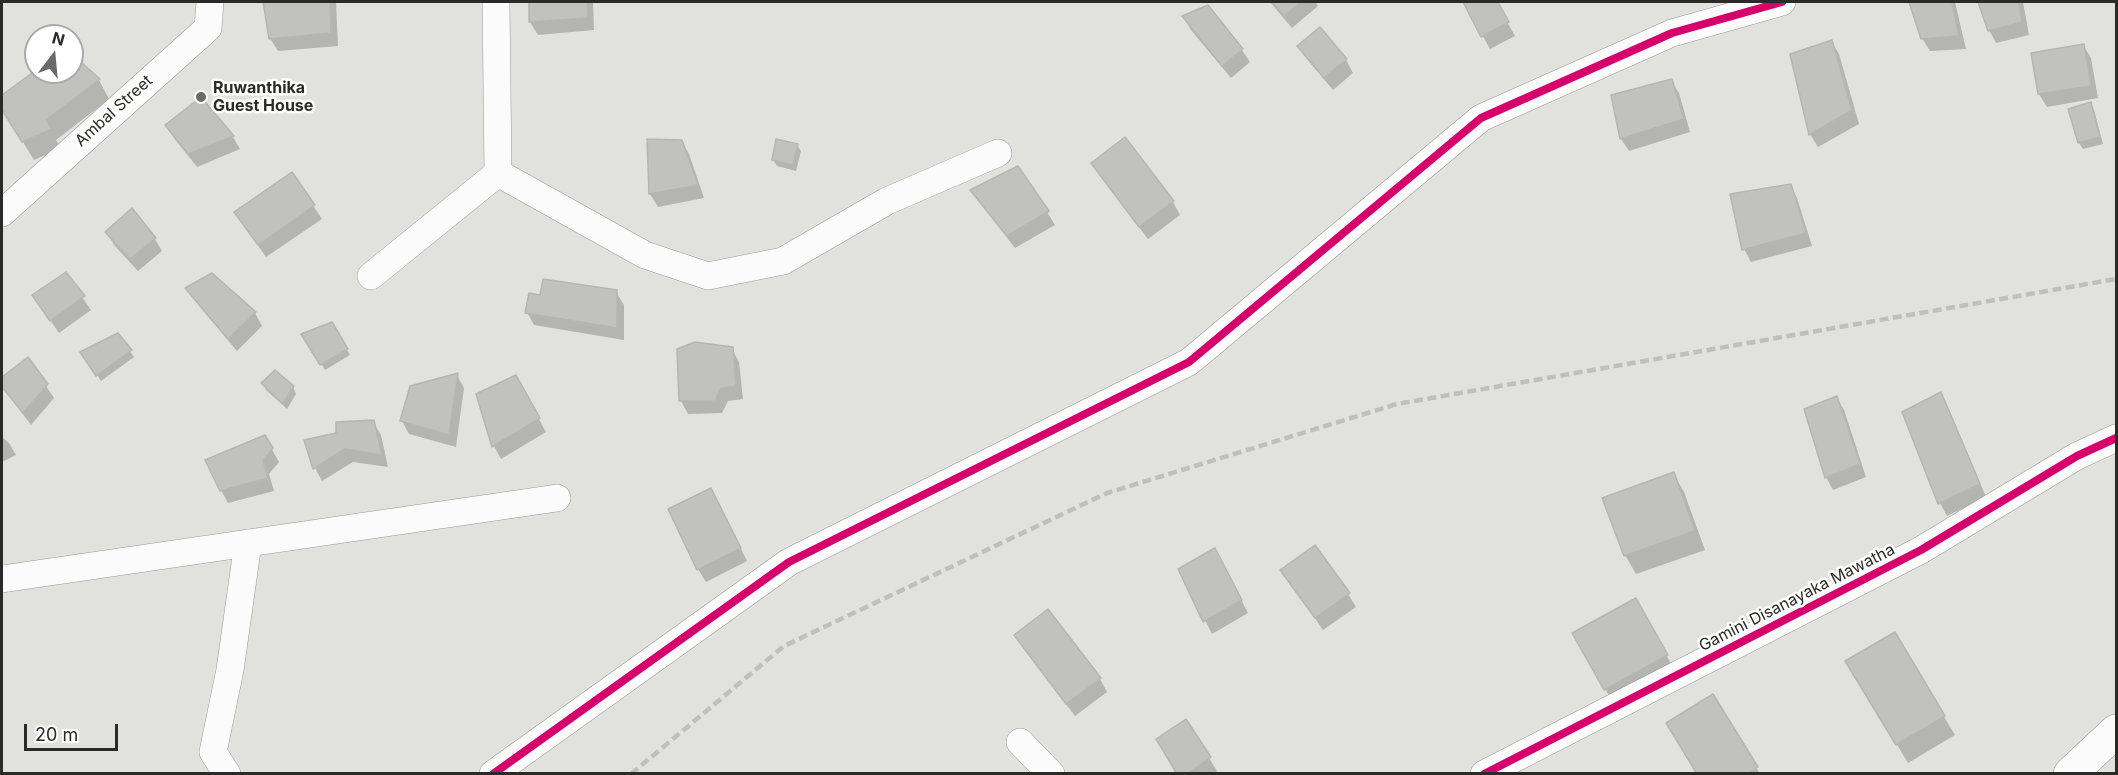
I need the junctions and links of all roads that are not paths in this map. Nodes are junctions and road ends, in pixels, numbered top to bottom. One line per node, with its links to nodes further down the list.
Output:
1 (210, 2): 6 (street, Ambal Street)
2 (496, 2): 5 (street)
3 (1782, 2): 15 (street)
4 (998, 153): 5 (street)
5 (498, 172): 7 (street)
6 (2, 213)
7 (371, 276)
8 (2116, 438): 17 (street, Gamini Disanayaka Mawatha)
9 (557, 498): 10 (street)
10 (248, 543): 11 (street); 14 (street)
11 (2, 579)
12 (2116, 731): 18 (street)
13 (1020, 742): 16 (street)
14 (227, 774)
15 (493, 774)
16 (1051, 774)
17 (1484, 774)
18 (2070, 774)

